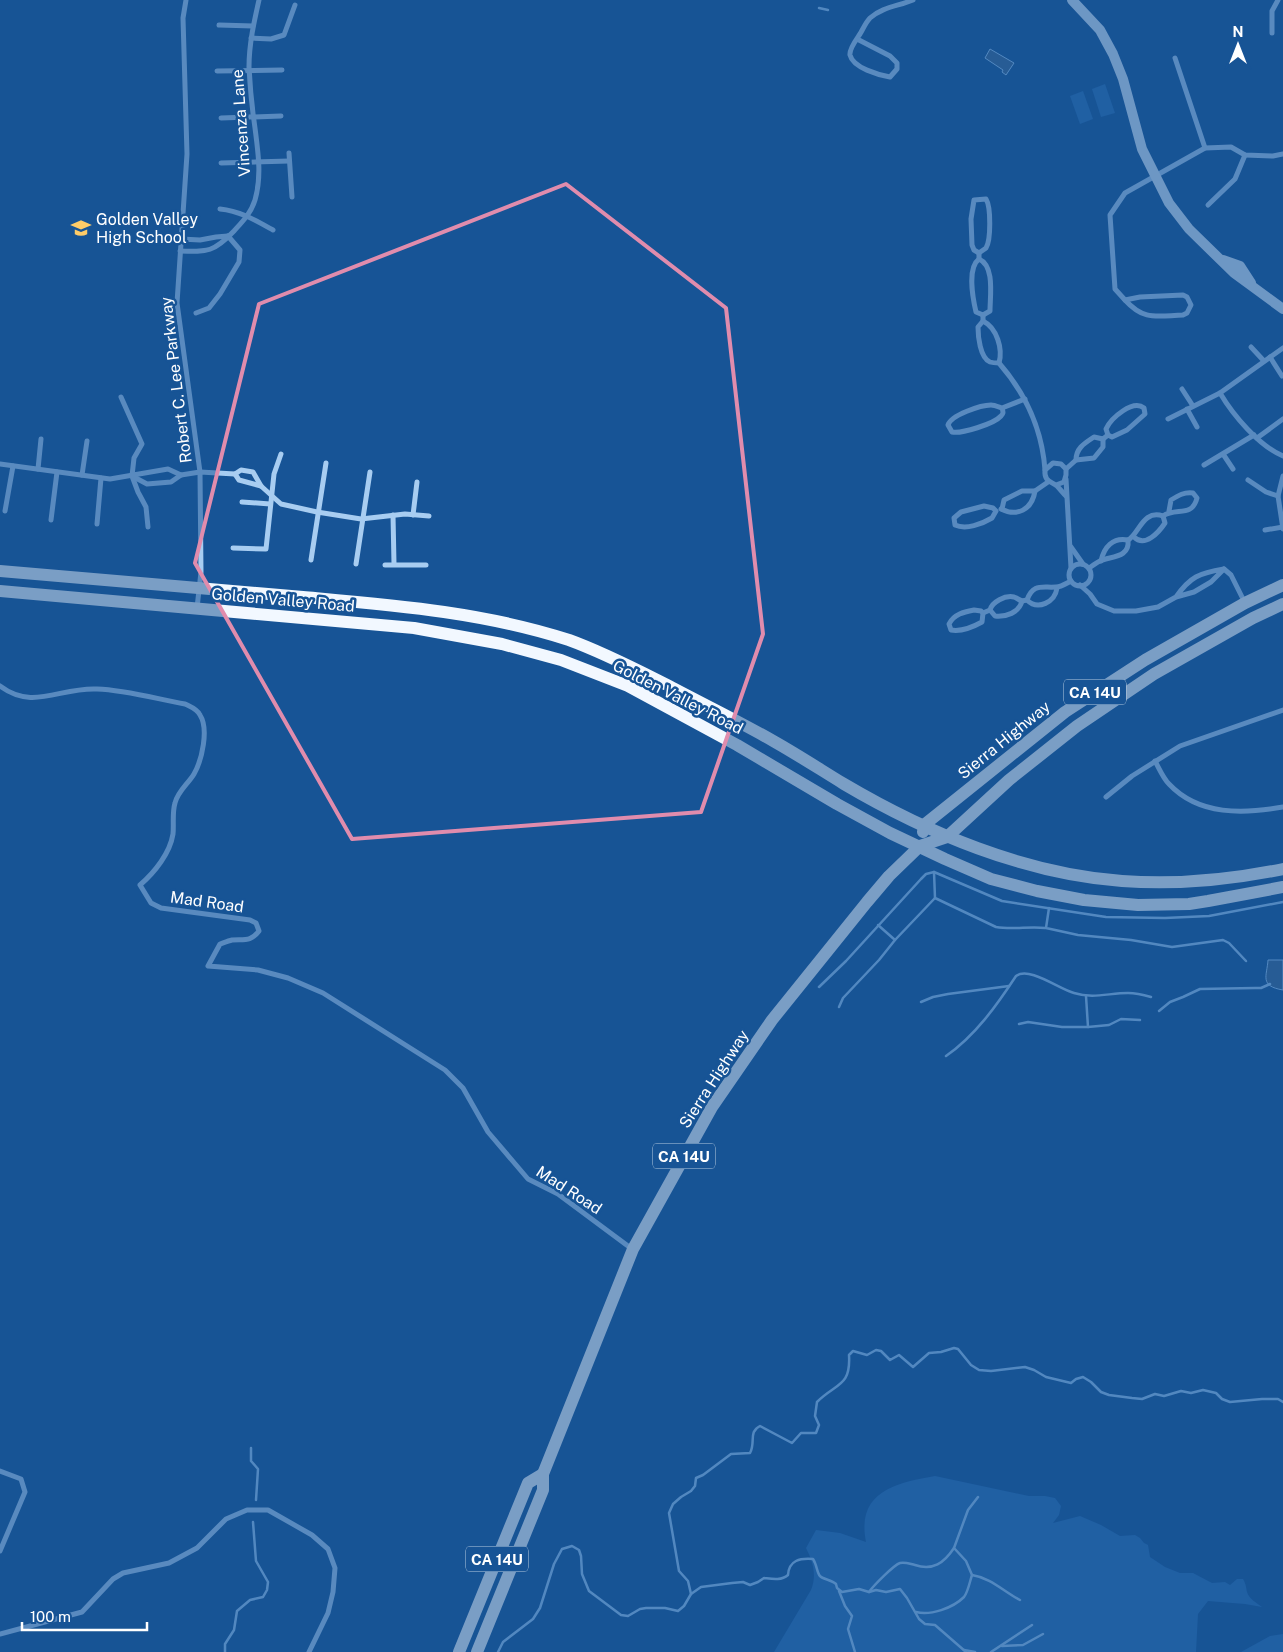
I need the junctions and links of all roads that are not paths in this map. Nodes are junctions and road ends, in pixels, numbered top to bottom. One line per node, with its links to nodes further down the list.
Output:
1 (186, 0): 33 (street, Robert C. Lee Parkway)
2 (260, 0): 8 (street, Vincenza Lane)
3 (913, 0): 11 (street)
4 (1072, 0): 26 (street)
5 (1278, 0): 9 (street)
6 (295, 5): 10 (street)
7 (219, 25): 8 (street)
8 (253, 26): 10 (street, Vincenza Lane)
9 (1272, 33)
10 (251, 38): 13 (street, Vincenza Lane)
11 (857, 39): 11 (street)
12 (1175, 58): 19 (street)
13 (249, 70): 14 (street); 15 (street); 17 (street, Vincenza Lane)
14 (282, 70)
15 (217, 71)
16 (281, 116): 17 (street)
17 (254, 117): 18 (street); 24 (street, Vincenza Lane)
18 (221, 118)
19 (1205, 148): 22 (street); 26 (street)
20 (289, 153): 23 (street)
21 (1283, 154): 22 (street)
22 (1245, 155): 28 (street)
23 (289, 160): 24 (street); 27 (street)
24 (259, 161): 25 (street); 30 (street, Vincenza Lane)
25 (221, 163)
26 (1155, 175): 36 (street); 37 (street)
27 (292, 197)
28 (1208, 205)
29 (220, 209): 30 (street)
30 (248, 216): 31 (street); 32 (street, Vincenza Lane)
31 (272, 230)
32 (228, 236): 33 (street); 34 (street, Vincenza Lane); 38 (street)
33 (181, 239): 34 (street, Robert C. Lee Parkway)
34 (180, 251): 75 (street, Robert C. Lee Parkway)
35 (979, 256): 35 (street); 39 (street); 39 (street)
36 (1124, 300): 36 (street)
37 (1283, 309)
38 (196, 313)
39 (983, 318): 44 (street); 44 (street)
40 (1251, 347): 43 (street)
41 (1283, 348): 42 (street)
42 (1270, 357): 43 (street); 45 (street)
43 (1264, 361): 47 (street)
44 (999, 363): 49 (street)
45 (1282, 376)
46 (1182, 389): 51 (street)
47 (1220, 393): 51 (street); 56 (street)
48 (122, 398): 80 (street)
49 (1025, 399): 50 (street); 62 (street)
50 (1002, 408): 50 (street)
51 (1190, 408): 52 (street); 54 (street)
52 (1168, 418)
53 (1283, 419): 56 (street)
54 (1197, 427)
55 (1108, 435): 55 (street); 58 (street)
56 (1255, 436): 61 (street); 63 (street)
57 (41, 439): 72 (street)
58 (1103, 439): 64 (street); 64 (street)
59 (87, 441): 78 (street)
60 (281, 454): 90 (street)
61 (1223, 454): 68 (street); 71 (street)
62 (1044, 455): 66 (street); 73 (street)
63 (1283, 456)
64 (1076, 460): 70 (street)
65 (326, 463): 99 (street)
66 (1053, 463): 70 (street); 73 (street)
67 (0, 464): 69 (street)
68 (1204, 465)
69 (13, 466): 72 (street); 96 (street)
70 (1066, 469): 83 (street)
71 (1233, 469)
72 (38, 470): 74 (street)
73 (1045, 470): 86 (street)
74 (57, 472): 78 (street); 105 (street)
75 (200, 472): 77 (street); 79 (street); 129 (street, Robert C. Lee Parkway)
76 (370, 472): 104 (street)
77 (235, 474): 88 (street); 88 (street)
78 (82, 475): 82 (street)
79 (181, 475): 80 (street); 80 (street)
80 (132, 476): 82 (street); 107 (street)
81 (1283, 476): 91 (street)
82 (101, 478): 106 (street)
83 (1066, 479): 87 (street); 92 (street)
84 (1248, 480): 91 (street)
85 (417, 482): 101 (street)
86 (1048, 482): 87 (street); 89 (street)
87 (1056, 485): 92 (street)
88 (261, 486): 90 (street)
89 (1035, 491): 95 (street); 95 (street)
90 (271, 496): 94 (street); 99 (street)
91 (1278, 496): 108 (street)
92 (1067, 497): 112 (street)
93 (242, 502): 94 (street)
94 (270, 504): 113 (street)
95 (1002, 509): 97 (street)
96 (5, 511)
97 (996, 511): 97 (street)
98 (1169, 511): 98 (street); 103 (street)
99 (317, 512): 104 (street); 114 (street)
100 (393, 515): 101 (street); 104 (street); 117 (street)
101 (413, 515): 102 (street)
102 (429, 516)
103 (1163, 516): 110 (street); 110 (street)
104 (363, 519): 116 (street)
105 (51, 520)
106 (97, 524)
107 (148, 526)
108 (1283, 528): 109 (street)
109 (1265, 530)
110 (1134, 537): 111 (street)
111 (1128, 540): 115 (street); 115 (street)
112 (1071, 546): 118 (street); 121 (street)
113 (233, 548)
114 (311, 560)
115 (1100, 561): 122 (street)
116 (356, 564)
117 (394, 564): 119 (street); 120 (street)
118 (1083, 564): 121 (street); 122 (street)
119 (385, 565)
120 (426, 565)
121 (1071, 568): 126 (street)
122 (1089, 568): 125 (street)
123 (1224, 569): 133 (street); 133 (street); 135 (street)
124 (0, 572): 129 (main road, Golden Valley Road)
125 (1089, 580): 127 (street); 132 (street)
126 (1071, 581): 127 (street); 130 (street)
127 (1080, 585): 132 (street)
128 (1283, 585): 135 (main road, Sierra Highway / CA 14U)
129 (201, 588): 137 (street, Robert C. Lee Parkway); 145 (main road, Golden Valley Road)
130 (1057, 588): 134 (street); 134 (street)
131 (0, 591): 137 (main road, Golden Valley Road)
132 (1090, 594): 133 (street)
133 (1176, 597)
134 (1024, 601): 138 (street); 138 (street)
135 (1245, 603): 145 (main road, Sierra Highway / CA 14U)
136 (1283, 604): 146 (main road, Sierra Highway / CA 14U)
137 (197, 608): 147 (main road, Golden Valley Road)
138 (990, 610): 139 (street)
139 (983, 613): 139 (street)
140 (0, 686): 150 (street, Mad Road)
141 (1283, 710): 142 (street)
142 (1155, 761): 143 (street); 144 (street)
143 (1106, 797)
144 (1283, 806)
145 (924, 825): 146 (main road, Golden Valley Road); 147 (main road)
146 (947, 837): 147 (main road, Sierra Highway / CA 14U); 148 (main road, Golden Valley Road)
147 (920, 846): 149 (main road, Golden Valley Road); 150 (main road, Sierra Highway / CA 14U)
148 (1283, 869)
149 (1283, 887)
150 (633, 1249): 152 (main road, Sierra Highway / CA 14U)
151 (0, 1470): 153 (street)
152 (543, 1474): 156 (main road, Sierra Highway / CA 14U); 157 (main road, Sierra Highway / CA 14U)
153 (0, 1551)
154 (0, 1634): 155 (street)
155 (309, 1652)
156 (460, 1652)
157 (477, 1652)

